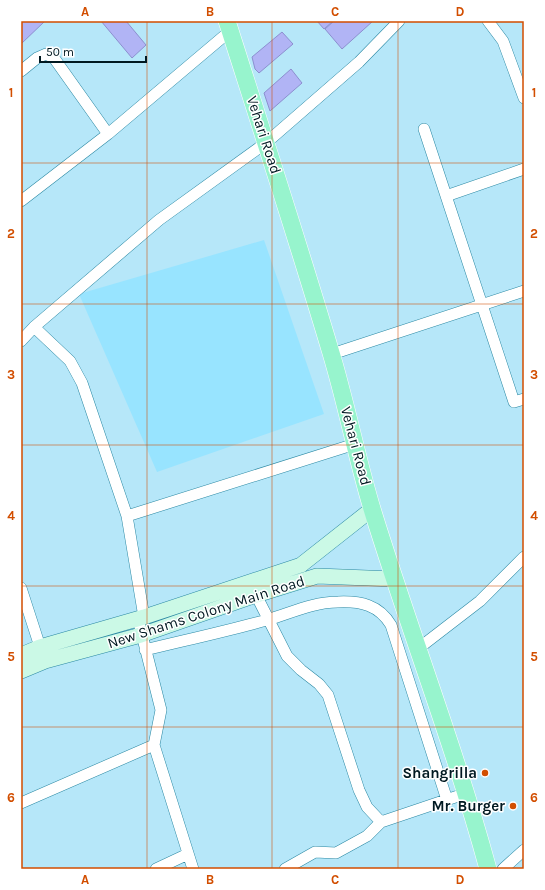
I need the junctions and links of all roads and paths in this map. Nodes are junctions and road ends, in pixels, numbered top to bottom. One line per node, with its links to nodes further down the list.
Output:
1 (399, 21): 8 (street)
2 (488, 21): 5 (street)
3 (229, 26): 7 (street); 8 (main road, Vehari Road)
4 (21, 71): 7 (street)
5 (524, 98)
6 (424, 129): 10 (street)
7 (108, 134): 11 (street)
8 (267, 142): 14 (street); 16 (main road, Vehari Road)
9 (524, 169): 10 (street)
10 (446, 196): 13 (street)
11 (21, 201)
12 (524, 291): 13 (street)
13 (483, 305): 16 (street); 17 (street)
14 (34, 327): 15 (street); 20 (street)
15 (22, 337)
16 (332, 354): 18 (main road, Vehari Road)
17 (524, 399)
18 (355, 444): 19 (main road, Vehari Road); 20 (street)
19 (372, 509): 22 (main road, Vehari Road); 24 (main road, New Shams Colony Main Road)
20 (127, 516): 25 (street)
21 (524, 557): 29 (street)
22 (394, 579): 24 (main road, New Shams Colony Main Road); 29 (main road, Vehari Road)
23 (21, 588): 28 (street)
24 (253, 588): 25 (main road, New Shams Colony Main Road); 26 (street); 27 (main road, New Shams Colony Main Road)
25 (141, 618): 27 (street); 28 (main road, New Shams Colony Main Road)
26 (268, 619): 30 (street); 36 (street); 38 (street)
27 (141, 635): 30 (street); 32 (main road, New Shams Colony Main Road)
28 (40, 647): 31 (main road, New Shams Colony Main Road); 32 (street)
29 (419, 648): 35 (main road, Vehari Road)
30 (145, 650): 34 (street)
31 (21, 655)
32 (45, 661): 33 (main road, New Shams Colony Main Road)
33 (21, 671)
34 (154, 745): 37 (street); 40 (street)
35 (467, 793): 36 (street); 44 (main road, Vehari Road)
36 (447, 800): 38 (street)
37 (21, 803)
38 (381, 822): 43 (street)
39 (524, 850): 45 (street)
40 (188, 854): 41 (street); 42 (street)
41 (156, 869)
42 (193, 869)
43 (285, 869)
44 (488, 869)
45 (503, 869)

